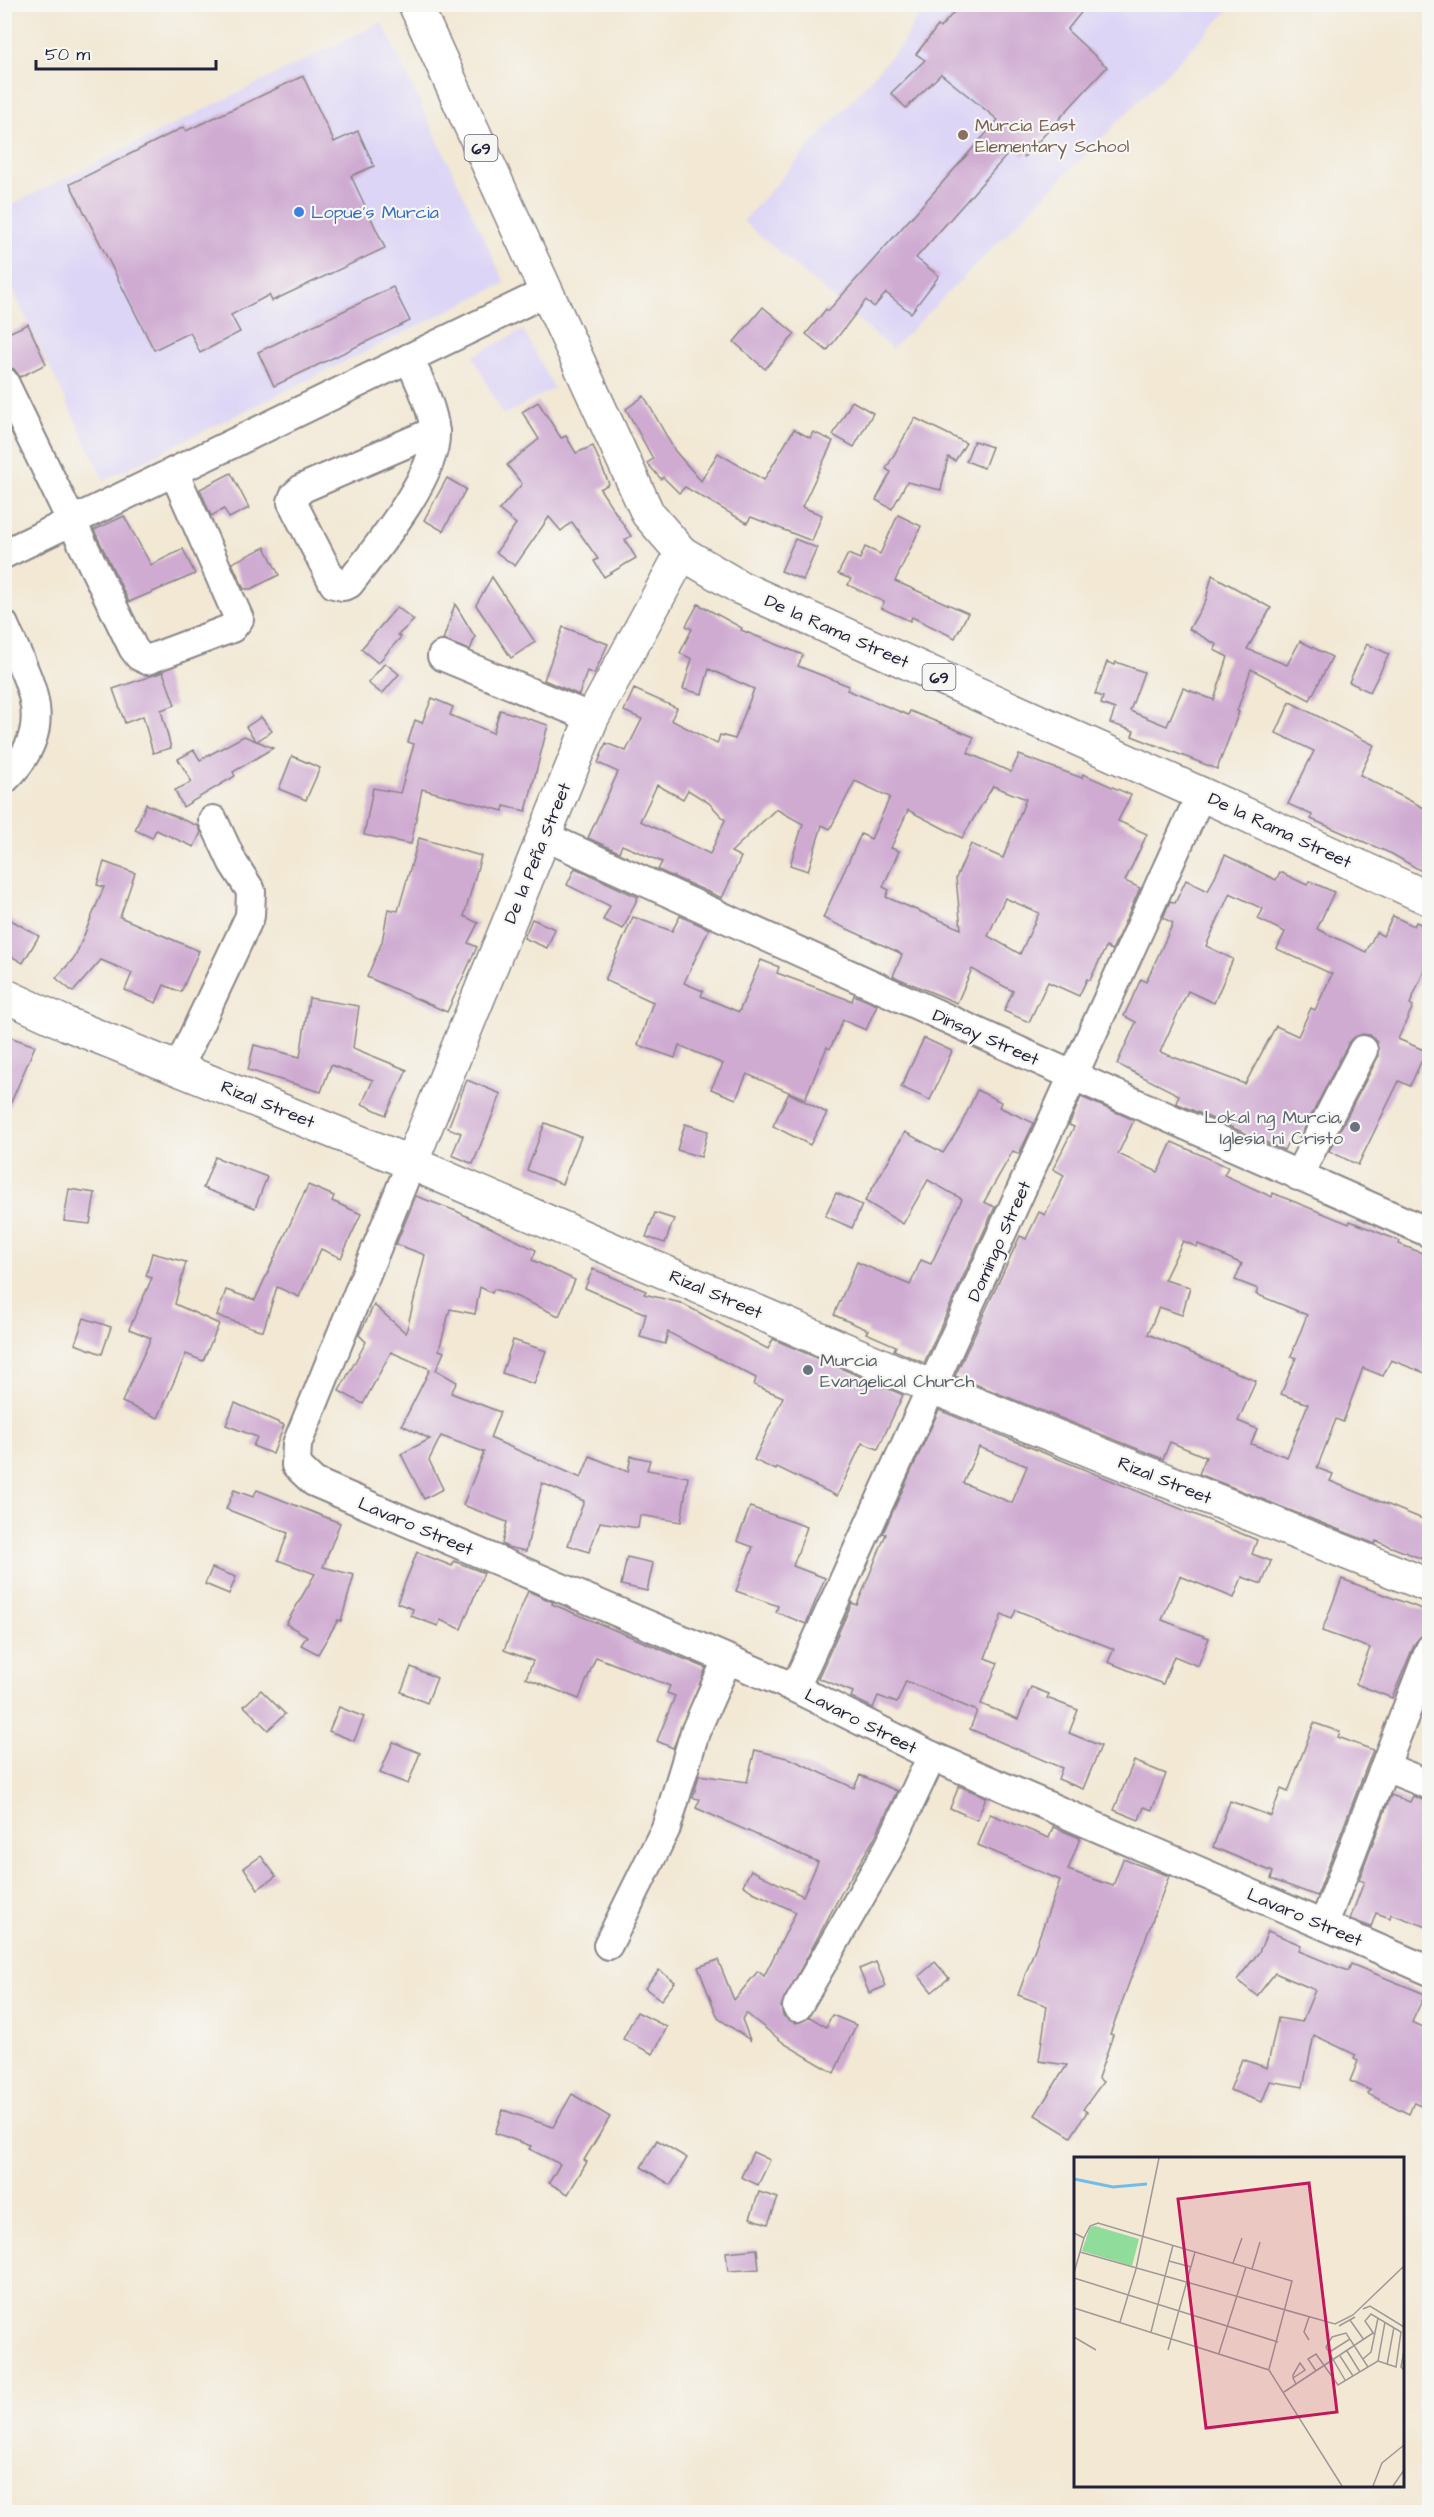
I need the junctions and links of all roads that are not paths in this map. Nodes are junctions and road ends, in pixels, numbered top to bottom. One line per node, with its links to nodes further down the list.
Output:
1 (415, 4): 2 (main road, 69)
2 (548, 291): 3 (street); 8 (main road, De la Rama Street / 69)
3 (409, 358): 5 (street); 6 (street)
4 (4, 382): 7 (street)
5 (435, 431): 5 (street)
6 (174, 472): 7 (street); 7 (street)
7 (72, 522): 9 (street)
8 (682, 553): 13 (main road, De la Peña Street); 15 (main road, De la Rama Street / 69)
9 (4, 554)
10 (4, 626): 12 (street)
11 (442, 656): 13 (street)
12 (11, 659): 14 (street)
13 (591, 718): 17 (main road, De la Peña Street)
14 (4, 780)
15 (1201, 794): 18 (main road, De la Rama Street / 69); 22 (street, Domingo Street)
16 (213, 820): 21 (street)
17 (544, 836): 22 (street, Dinsay Street); 23 (main road, De la Peña Street)
18 (1430, 899)
19 (4, 995): 21 (main road, Rizal Street)
20 (1363, 1050): 24 (street)
21 (179, 1067): 23 (main road, Rizal Street)
22 (1074, 1076): 24 (street, Dinsay Street); 26 (street, Domingo Street)
23 (411, 1163): 26 (main road, Rizal Street); 29 (street, Lavaro Street)
24 (1298, 1176): 25 (street, Dinsay Street)
25 (1430, 1233)
26 (932, 1387): 27 (main road, Rizal Street); 30 (street, Domingo Street)
27 (1430, 1586)
28 (1430, 1649): 32 (street)
29 (727, 1660): 30 (street, Lavaro Street); 35 (street)
30 (795, 1688): 31 (street, Lavaro Street)
31 (932, 1756): 34 (street, Lavaro Street); 37 (street)
32 (1385, 1767): 33 (street); 34 (street)
33 (1430, 1785)
34 (1324, 1924): 36 (street, Lavaro Street)
35 (608, 1945)
36 (1430, 1971)
37 (797, 2007)

